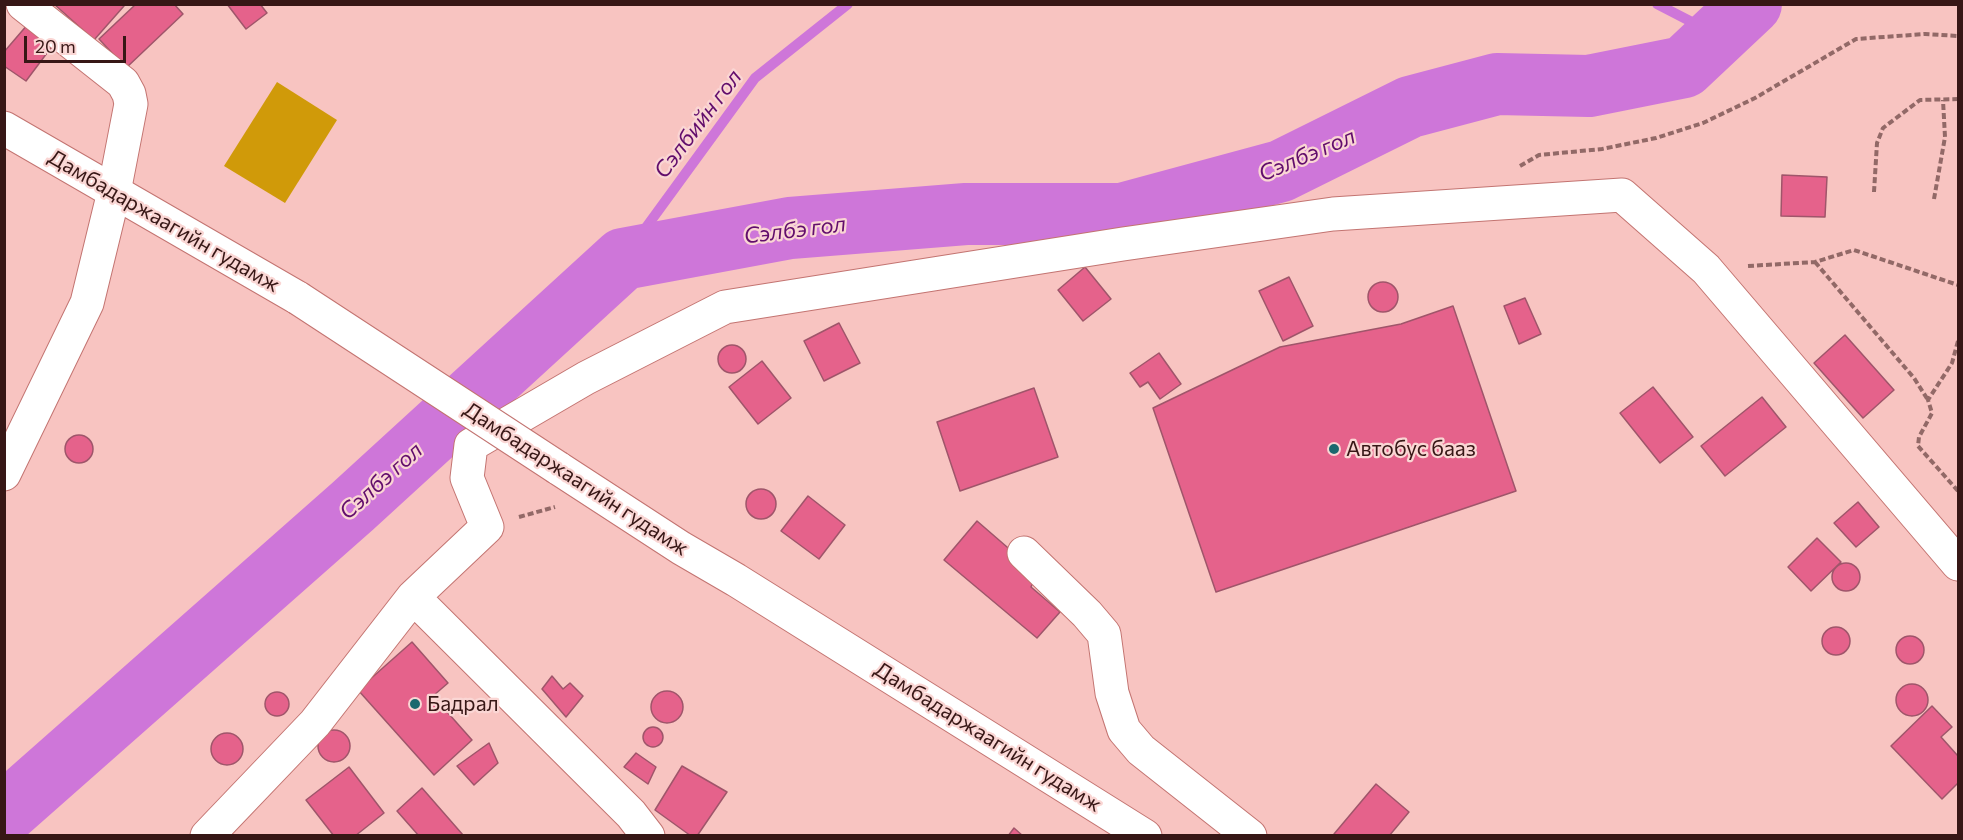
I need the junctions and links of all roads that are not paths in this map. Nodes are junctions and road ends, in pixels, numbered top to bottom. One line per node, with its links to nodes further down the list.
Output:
1 (23, 4): 3 (street)
2 (4, 128): 3 (street, Дамбадаржаагийн гудамж)
3 (114, 192): 4 (street); 10 (street, Дамбадаржаагийн гудамж, bridge)
4 (4, 474)
5 (1024, 553): 11 (street)
6 (1959, 564): 7 (street)
7 (413, 597): 8 (street); 9 (street)
8 (207, 836)
9 (648, 836)
10 (1144, 836)
11 (1250, 836)

